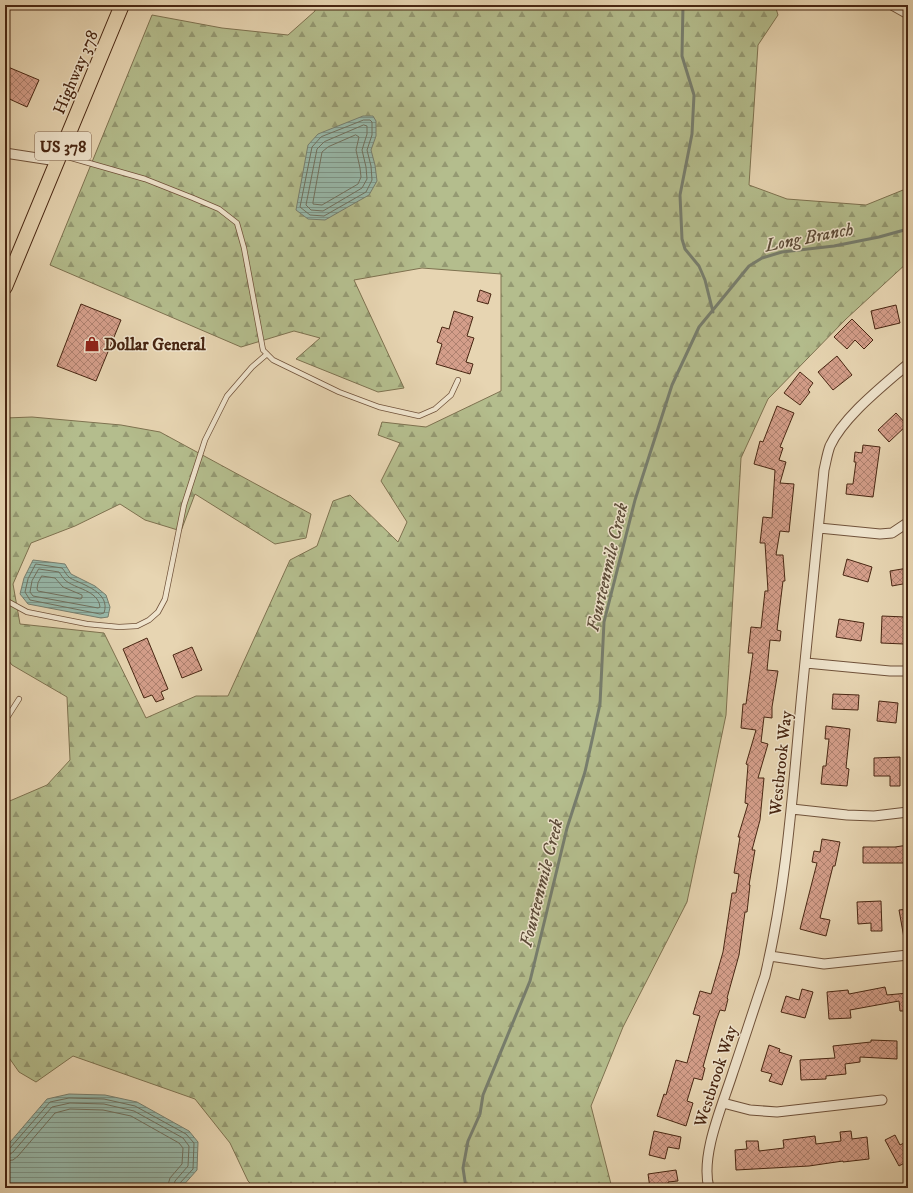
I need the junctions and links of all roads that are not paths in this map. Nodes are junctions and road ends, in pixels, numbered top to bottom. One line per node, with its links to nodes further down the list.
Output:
1 (122, 5): 5 (main road, Highway 378 / US 378)
2 (892, 5): 3 (street)
3 (908, 14)
4 (5, 153): 5 (street)
5 (58, 158): 6 (main road, Highway 378 / US 378); 7 (lane)
6 (5, 287)
7 (267, 354): 9 (lane); 12 (lane)
8 (908, 364): 11 (street, Westbrook Way)
9 (458, 380)
10 (907, 523): 11 (street)
11 (819, 528): 13 (street, Westbrook Way)
12 (5, 600)
13 (806, 663): 14 (street); 17 (street, Westbrook Way)
14 (908, 671)
15 (19, 699): 16 (lane)
16 (5, 721)
17 (792, 809): 18 (street); 20 (street, Westbrook Way)
18 (908, 812)
19 (908, 955): 20 (street)
20 (770, 956): 22 (street, Westbrook Way)
21 (882, 1100): 22 (street)
22 (723, 1102): 23 (street, Westbrook Way)
23 (709, 1188)

